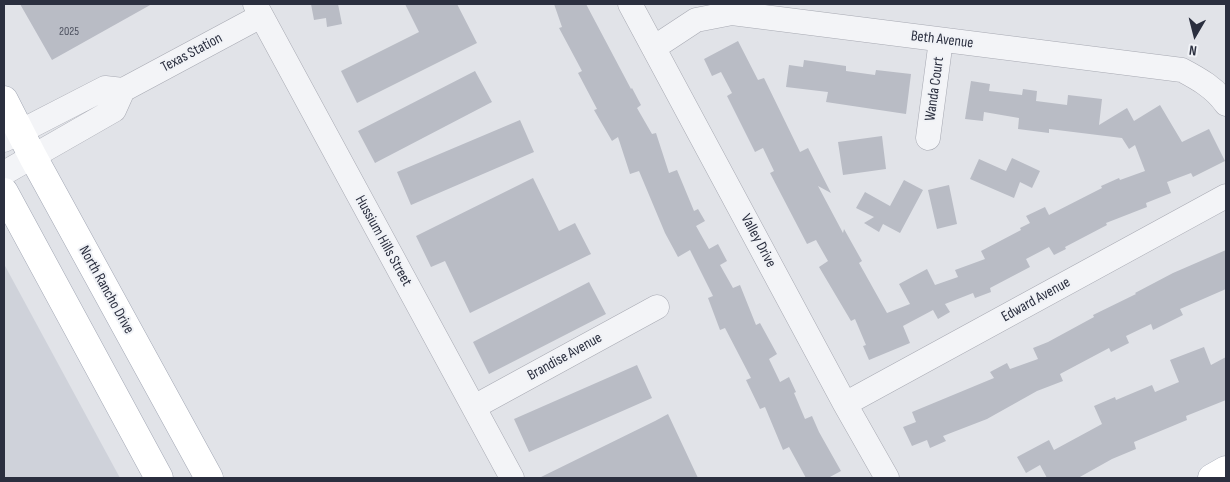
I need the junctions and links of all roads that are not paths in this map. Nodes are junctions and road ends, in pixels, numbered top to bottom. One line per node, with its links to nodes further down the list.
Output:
1 (630, 4): 4 (street, Valley Drive)
2 (258, 10): 5 (street, Texas Station); 16 (street, Hussium Hills Street)
3 (941, 40): 4 (street, Beth Avenue); 7 (street, Beth Avenue); 9 (street, Wanda Court)
4 (655, 47): 15 (street, Valley Drive)
5 (123, 90): 8 (street, Texas Station); 10 (street)
6 (4, 100): 8 (main road, North Rancho Drive)
7 (1226, 104)
8 (12, 136): 10 (main road, North Rancho Drive)
9 (928, 138)
10 (33, 157): 11 (street); 19 (main road, North Rancho Drive)
11 (4, 173)
12 (4, 192): 18 (main road)
13 (1226, 196): 15 (street, Edward Avenue)
14 (656, 307): 16 (street, Brandise Avenue)
15 (845, 404): 21 (street, Valley Drive)
16 (474, 407): 20 (street, Hussium Hills Street)
17 (1226, 470): 22 (main road)
18 (159, 478)
19 (209, 478)
20 (512, 478)
21 (887, 478)
22 (1212, 478)

